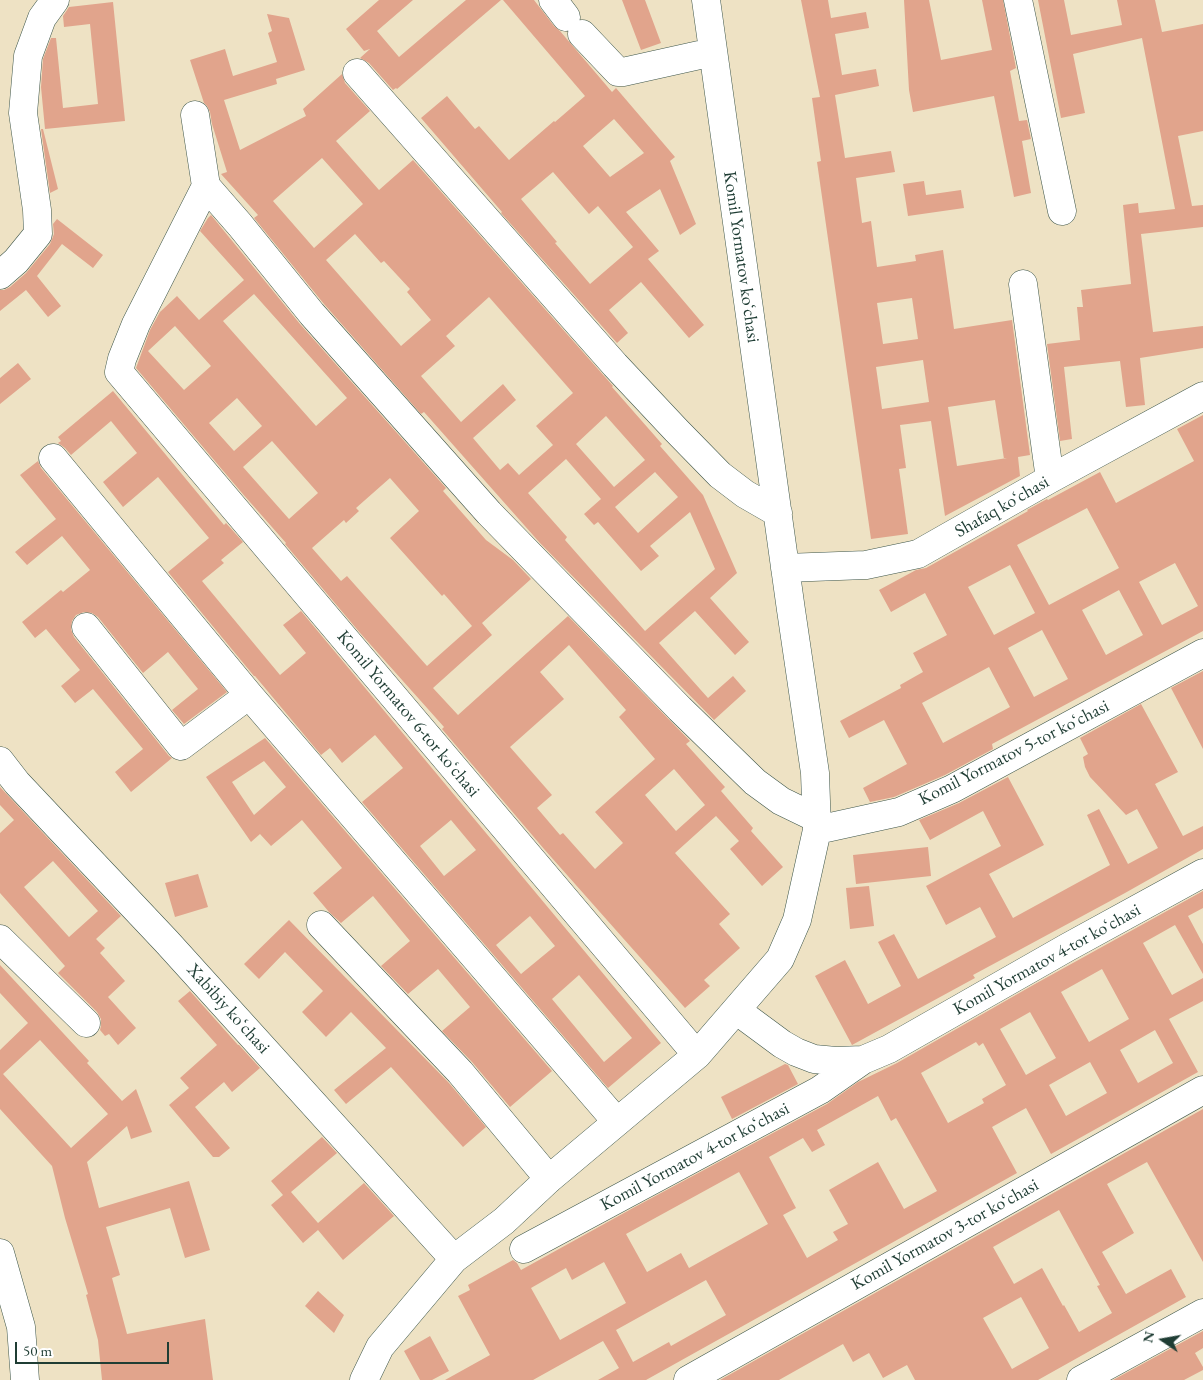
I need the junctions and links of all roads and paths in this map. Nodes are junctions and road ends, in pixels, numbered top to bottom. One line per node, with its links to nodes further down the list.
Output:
1 (55, 0): 10 (street)
2 (706, 0): 5 (street, Komil Yormatov koʻchasi)
3 (1018, 0): 9 (street)
4 (567, 17): 5 (street)
5 (713, 52): 15 (street, Komil Yormatov koʻchasi)
6 (357, 74): 15 (street)
7 (195, 115): 8 (street)
8 (206, 186): 21 (street); 27 (street, Komil Yormatov 6-tor koʻchasi)
9 (1062, 211)
10 (0, 275)
11 (1023, 284): 14 (street)
12 (1203, 396): 14 (street, Shafaq koʻchasi)
13 (52, 458): 19 (street)
14 (1050, 479): 16 (street, Shafaq koʻchasi)
15 (778, 513): 16 (street, Komil Yormatov koʻchasi)
16 (785, 568): 21 (street, Komil Yormatov koʻchasi)
17 (86, 627): 19 (street)
18 (1203, 653): 21 (street, Komil Yormatov 5-tor koʻchasi)
19 (249, 695): 30 (street)
20 (0, 760): 34 (street, Xabibiy koʻchasi)
21 (817, 824): 25 (street, Komil Yormatov koʻchasi)
22 (1203, 873): 28 (street, Komil Yormatov 4-tor koʻchasi)
23 (321, 925): 31 (street)
24 (0, 938): 26 (street)
25 (736, 1010): 27 (street, Komil Yormatov koʻchasi); 28 (street, Komil Yormatov 4-tor koʻchasi)
26 (86, 1024)
27 (697, 1055): 30 (street, Komil Yormatov koʻchasi)
28 (863, 1060): 32 (street, Komil Yormatov 4-tor koʻchasi)
29 (1203, 1090): 38 (street, Komil Yormatov 3-tor koʻchasi)
30 (617, 1122): 31 (street, Komil Yormatov koʻchasi)
31 (550, 1179): 34 (street, Komil Yormatov koʻchasi)
32 (524, 1249)
33 (0, 1253): 36 (street)
34 (454, 1259): 37 (street, Komil Yormatov koʻchasi)
35 (1203, 1313): 39 (street)
36 (25, 1380)
37 (364, 1380)
38 (688, 1380)
39 (1081, 1380)

